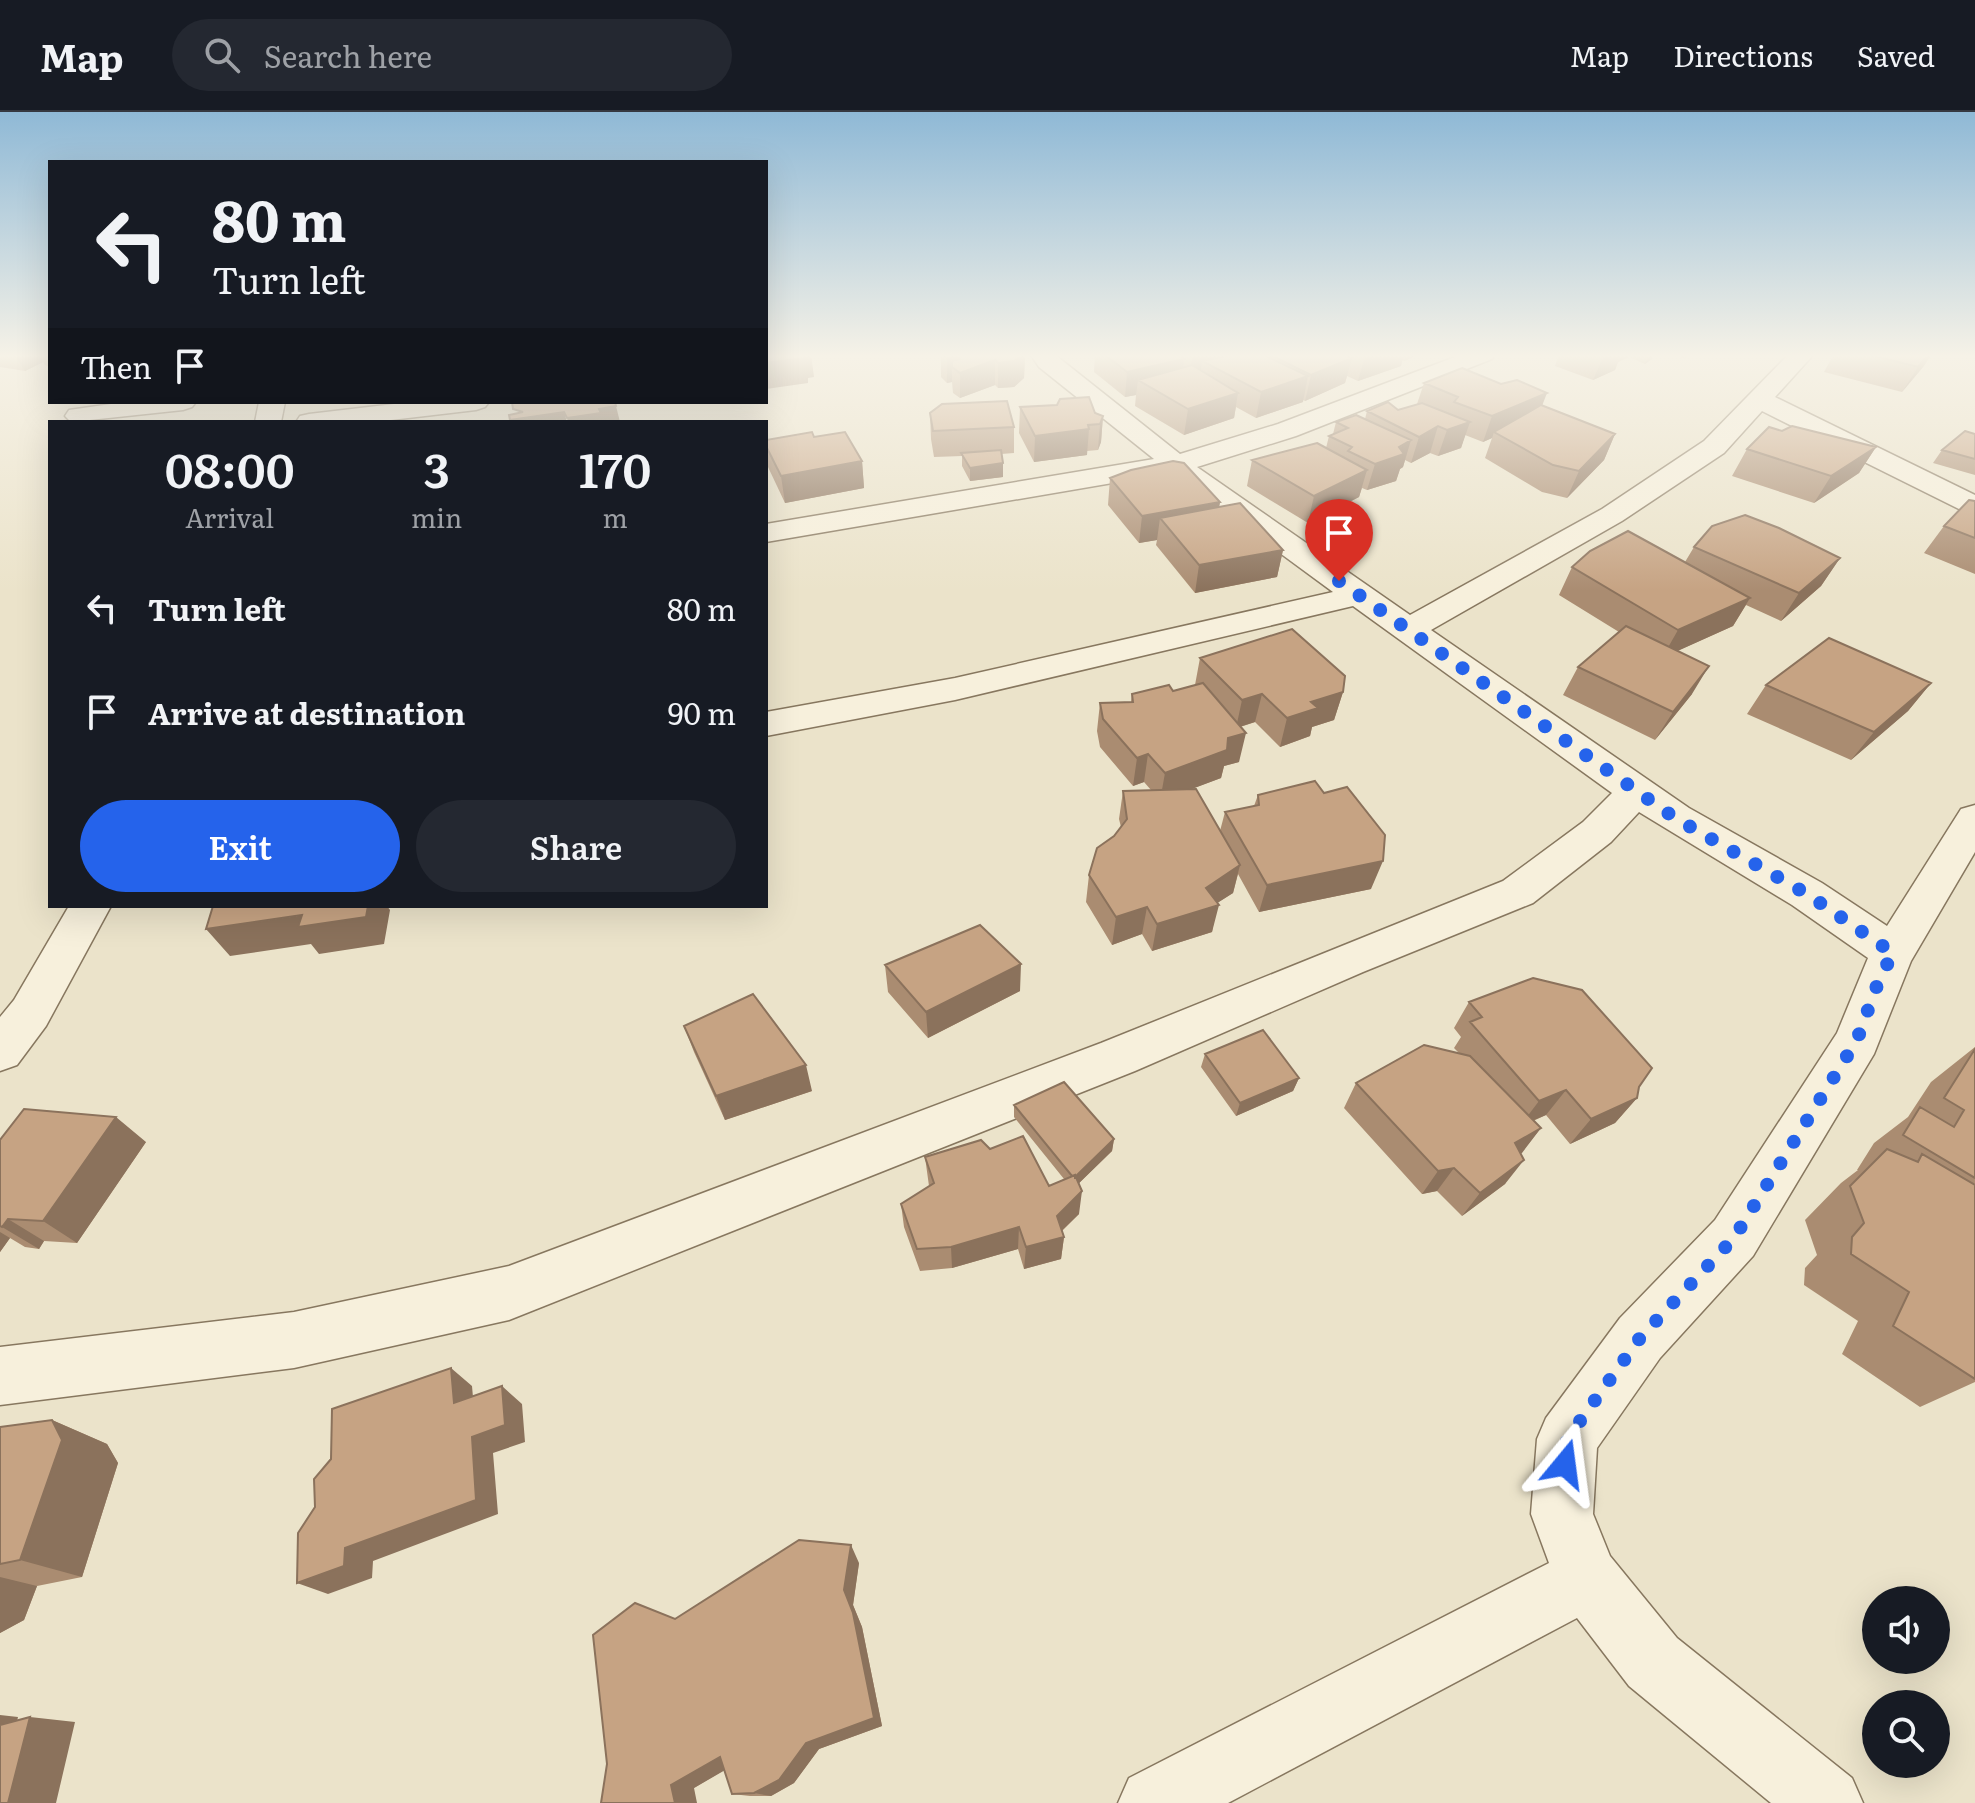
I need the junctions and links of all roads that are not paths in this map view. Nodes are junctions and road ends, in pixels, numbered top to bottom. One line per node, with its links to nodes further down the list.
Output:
1 (1141, 433): 5 (street)
2 (1277, 433): 5 (street)
3 (1727, 433): 9 (street)
4 (1827, 433): 6 (street)
5 (1176, 464): 7 (street); 8 (street)
6 (1975, 506)
7 (768, 533)
8 (1360, 595): 9 (street); 10 (street)
9 (1407, 630): 11 (street)
10 (768, 724)
11 (1637, 791): 14 (street); 16 (street)
12 (1975, 819): 14 (street)
13 (89, 908): 15 (street)
14 (1893, 953): 17 (street)
15 (0, 1051)
16 (0, 1376)
17 (1587, 1578): 18 (street); 19 (street)
18 (1154, 1803)
19 (1827, 1803)

